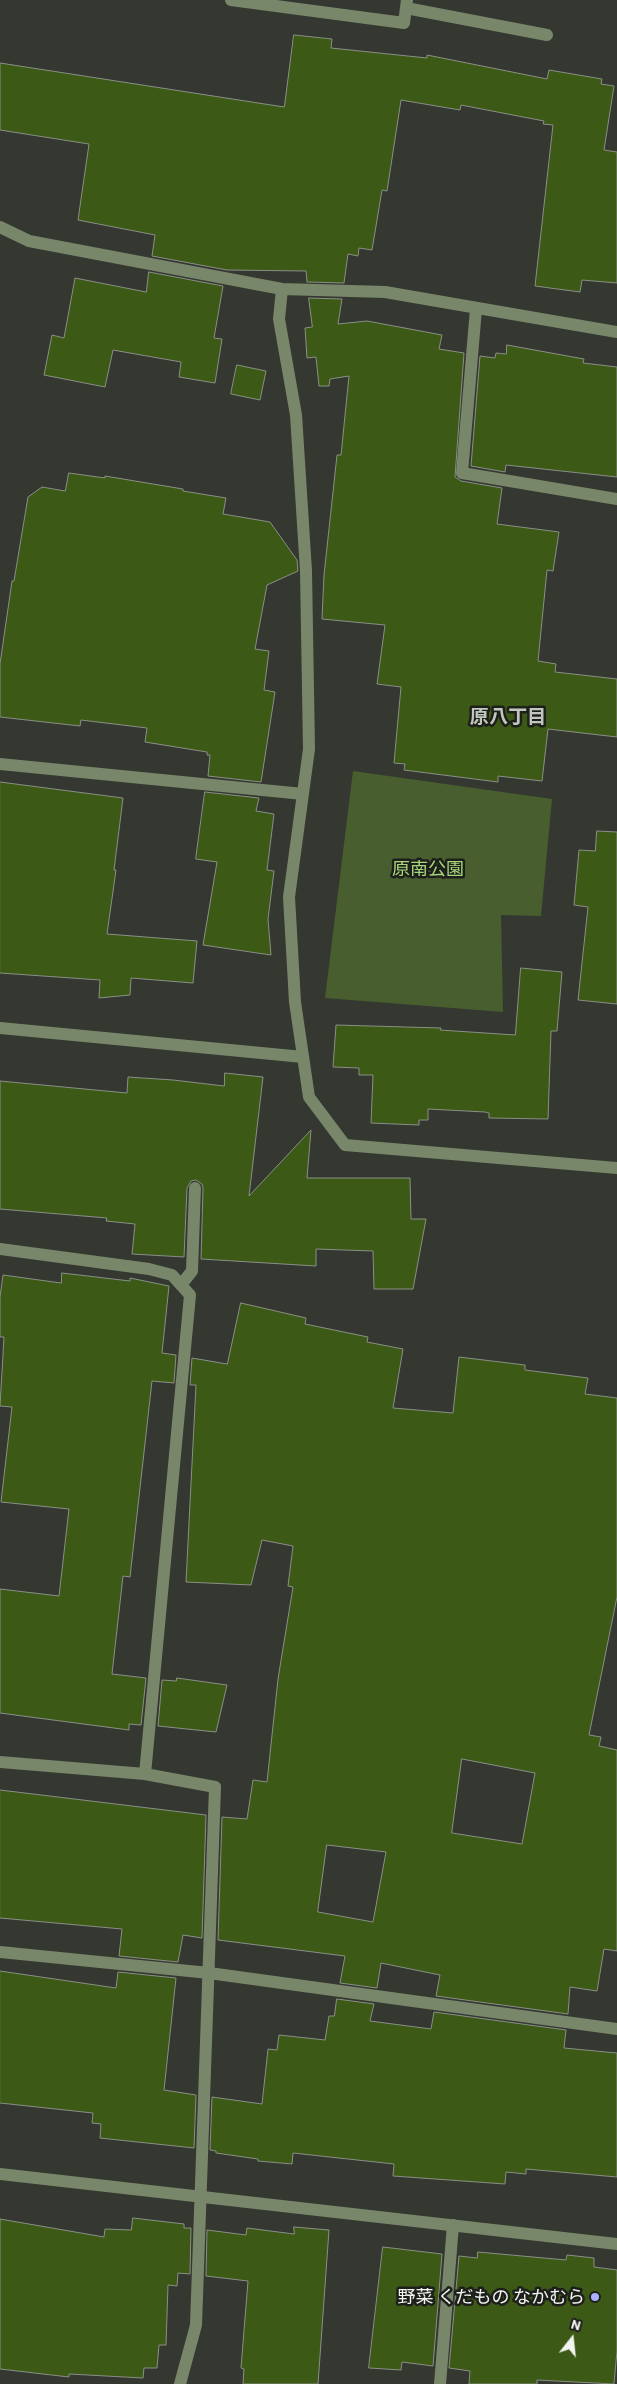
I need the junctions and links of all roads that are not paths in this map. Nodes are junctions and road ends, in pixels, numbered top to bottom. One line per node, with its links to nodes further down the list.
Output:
1 (231, 0): 2 (street)
2 (406, 4): 3 (street)
3 (547, 35)
4 (0, 227): 5 (street)
5 (282, 289): 6 (street); 10 (street)
6 (476, 308): 7 (street); 8 (street)
7 (617, 332)
8 (617, 499)
9 (0, 764): 10 (street)
10 (303, 794): 12 (street)
11 (0, 1028): 12 (street)
12 (303, 1057): 13 (street)
13 (617, 1168)
14 (195, 1188): 16 (street)
15 (0, 1252): 16 (street)
16 (181, 1285): 18 (street)
17 (0, 1762): 18 (street)
18 (145, 1774): 20 (street)
19 (0, 1952): 20 (street)
20 (209, 1973): 21 (street); 23 (street)
21 (617, 2029)
22 (0, 2174): 23 (street)
23 (200, 2195): 24 (street); 26 (street)
24 (453, 2225): 25 (street); 27 (street)
25 (617, 2244)
26 (180, 2384)
27 (440, 2384)

